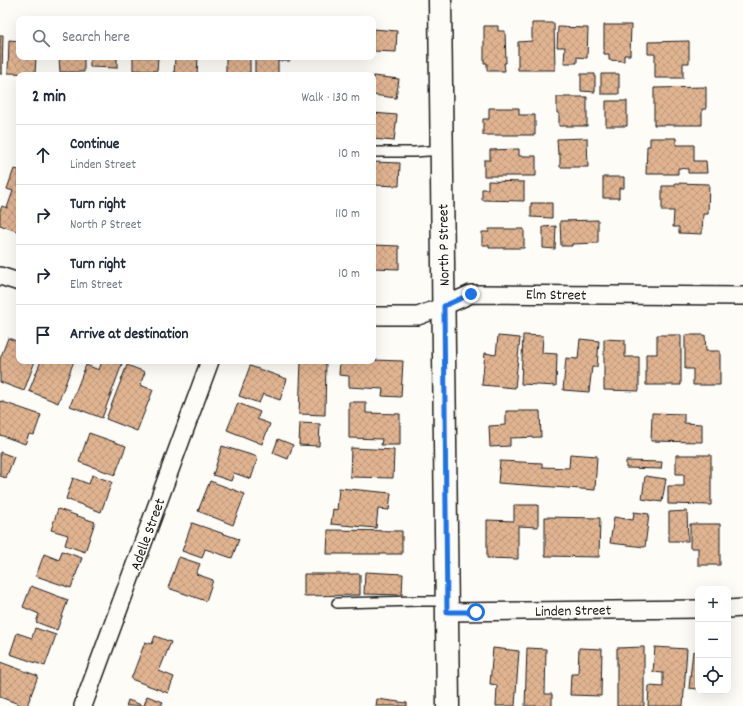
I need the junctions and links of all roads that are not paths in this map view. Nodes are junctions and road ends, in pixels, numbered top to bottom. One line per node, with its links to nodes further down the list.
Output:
1 (440, 0): 2 (street, North P Street)
2 (442, 150): 3 (lane); 7 (street, North P Street)
3 (376, 152)
4 (0, 276): 5 (street)
5 (16, 281)
6 (743, 296): 7 (street, Elm Street)
7 (444, 306): 8 (street, Elm Street); 11 (street, North P Street)
8 (376, 316)
9 (209, 364): 15 (street, Adelle Street)
10 (337, 603): 11 (lane)
11 (447, 607): 13 (street, Linden Street); 16 (street, North P Street)
12 (743, 608): 14 (street)
13 (695, 609)
14 (731, 609)
15 (83, 706)
16 (448, 706)

